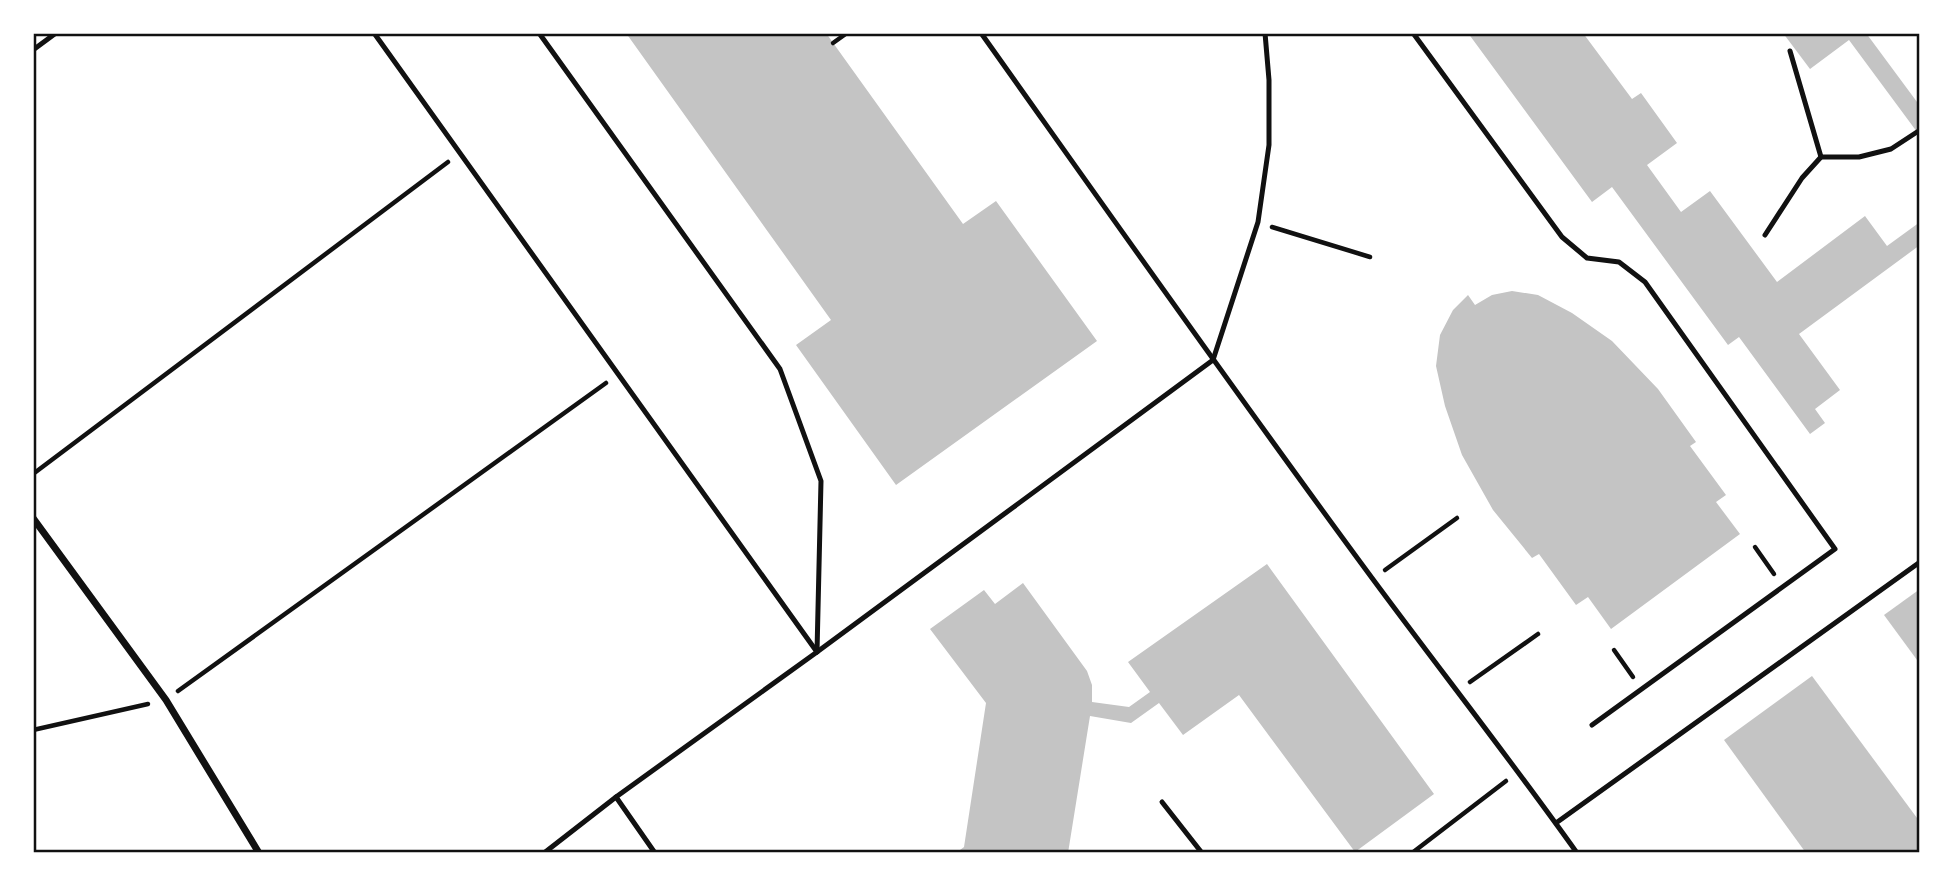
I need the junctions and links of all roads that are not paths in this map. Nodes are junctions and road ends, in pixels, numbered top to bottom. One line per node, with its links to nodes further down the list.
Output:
1 (57, 33): 7 (lane)
2 (374, 33): 15 (lane)
3 (540, 33): 15 (lane)
4 (981, 33): 12 (lane)
5 (1265, 33): 12 (lane)
6 (1413, 33): 16 (lane)
7 (33, 50)
8 (1790, 51): 10 (lane)
9 (1916, 132): 10 (lane)
10 (1821, 157): 11 (lane)
11 (1765, 234)
12 (1213, 360): 15 (lane); 19 (lane)
13 (33, 518): 20 (street)
14 (1920, 562): 19 (lane)
15 (817, 652): 17 (lane)
16 (1592, 724)
17 (616, 797): 21 (lane); 22 (lane)
18 (1162, 802): 23 (lane)
19 (1556, 823): 24 (lane)
20 (259, 853)
21 (544, 853)
22 (655, 853)
23 (1202, 853)
24 (1577, 853)

